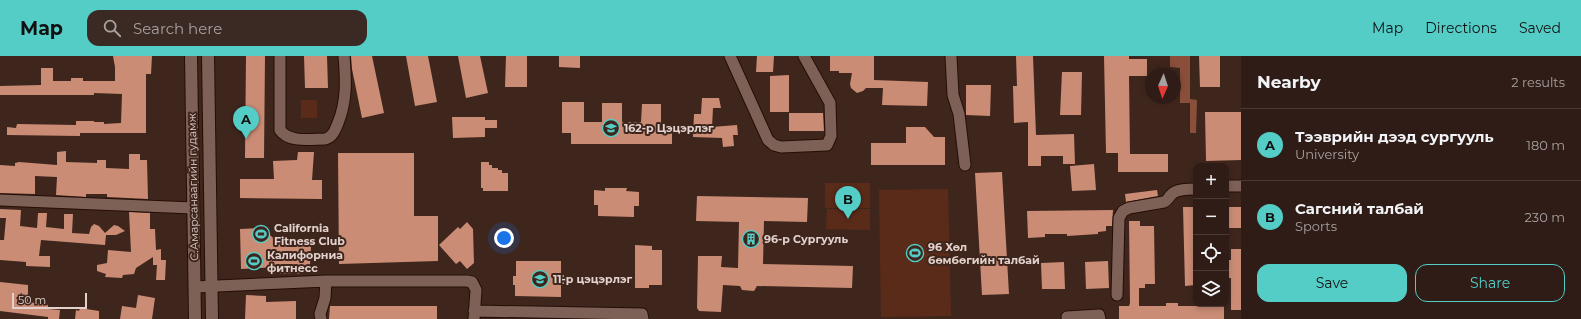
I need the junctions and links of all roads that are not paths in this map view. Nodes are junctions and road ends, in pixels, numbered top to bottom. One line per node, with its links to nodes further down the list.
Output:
1 (191, 56): 13 (main road, С.Амарсанаагийн гудамж)
2 (208, 56): 15 (main road, С.Амарсанаагийн гудамж)
3 (280, 56): 4 (street)
4 (344, 56)
5 (730, 56): 6 (street)
6 (804, 56)
7 (951, 56): 8 (street)
8 (965, 165)
9 (1229, 186): 10 (street)
10 (1241, 186)
11 (1193, 189): 17 (street)
12 (0, 200): 13 (street)
13 (193, 208): 16 (main road, С.Амарсанаагийн гудамж)
14 (326, 281): 15 (street); 18 (street); 22 (street)
15 (212, 286): 16 (street); 21 (main road, С.Амарсанаагийн гудамж)
16 (195, 287): 20 (main road, С.Амарсанаагийн гудамж)
17 (1117, 295)
18 (474, 315): 23 (street)
19 (1067, 317): 24 (street)
20 (195, 319)
21 (212, 319)
22 (320, 319)
23 (642, 319)
24 (1100, 319)

